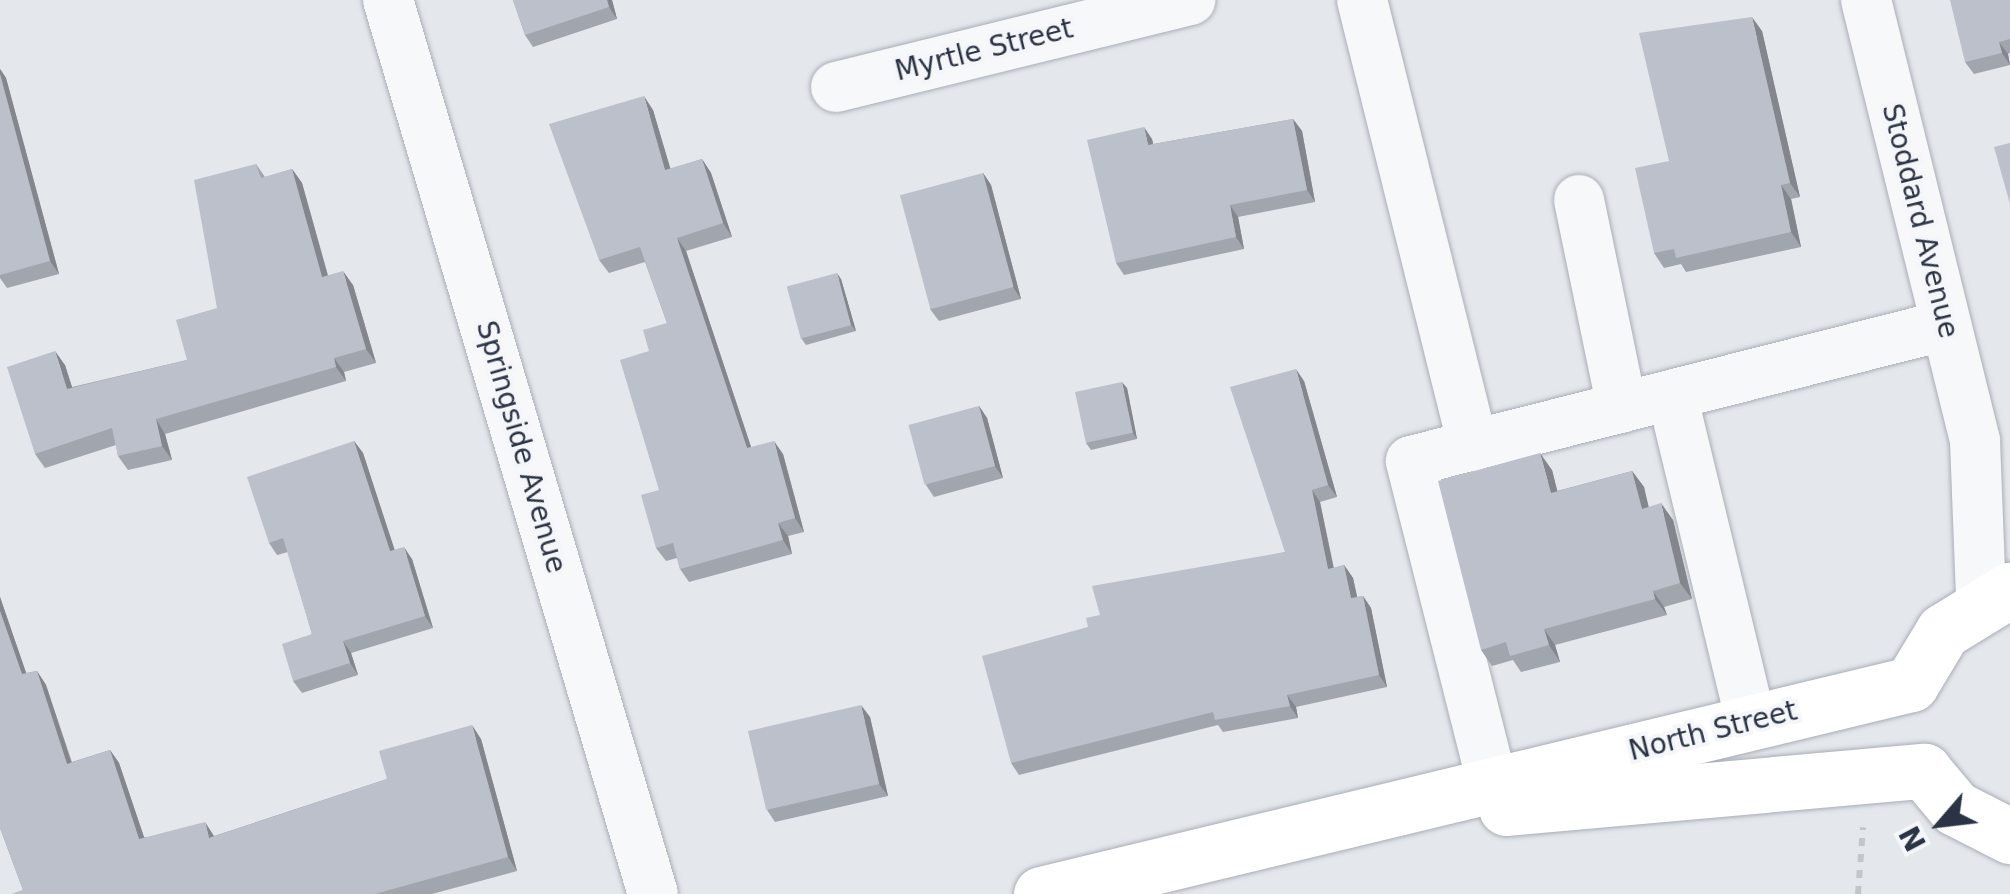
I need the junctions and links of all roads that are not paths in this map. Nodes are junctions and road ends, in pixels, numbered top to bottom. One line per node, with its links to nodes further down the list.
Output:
1 (388, 0): 20 (street, Springside Avenue)
2 (1190, 0): 5 (street, Myrtle Street)
3 (1362, 0): 11 (street)
4 (1866, 0): 7 (street, Stoddard Avenue)
5 (836, 86)
6 (1578, 200): 9 (street)
7 (1946, 325): 8 (street); 10 (street, Stoddard Avenue)
8 (1672, 395): 9 (street); 15 (street)
9 (1622, 408): 11 (street)
10 (1975, 441): 12 (street, Stoddard Avenue); 13 (street, Stoddard Avenue)
11 (1473, 446): 17 (street)
12 (2010, 506)
13 (1996, 595): 14 (main road)
14 (1911, 684): 15 (main road, North Street); 16 (main road)
15 (1751, 722): 17 (main road, North Street)
16 (1924, 771): 18 (main road, North Street); 19 (main road)
17 (1493, 786): 18 (main road, North Street)
18 (1378, 815): 21 (main road, North Street)
19 (2010, 836)
20 (653, 894)
21 (1041, 894)

